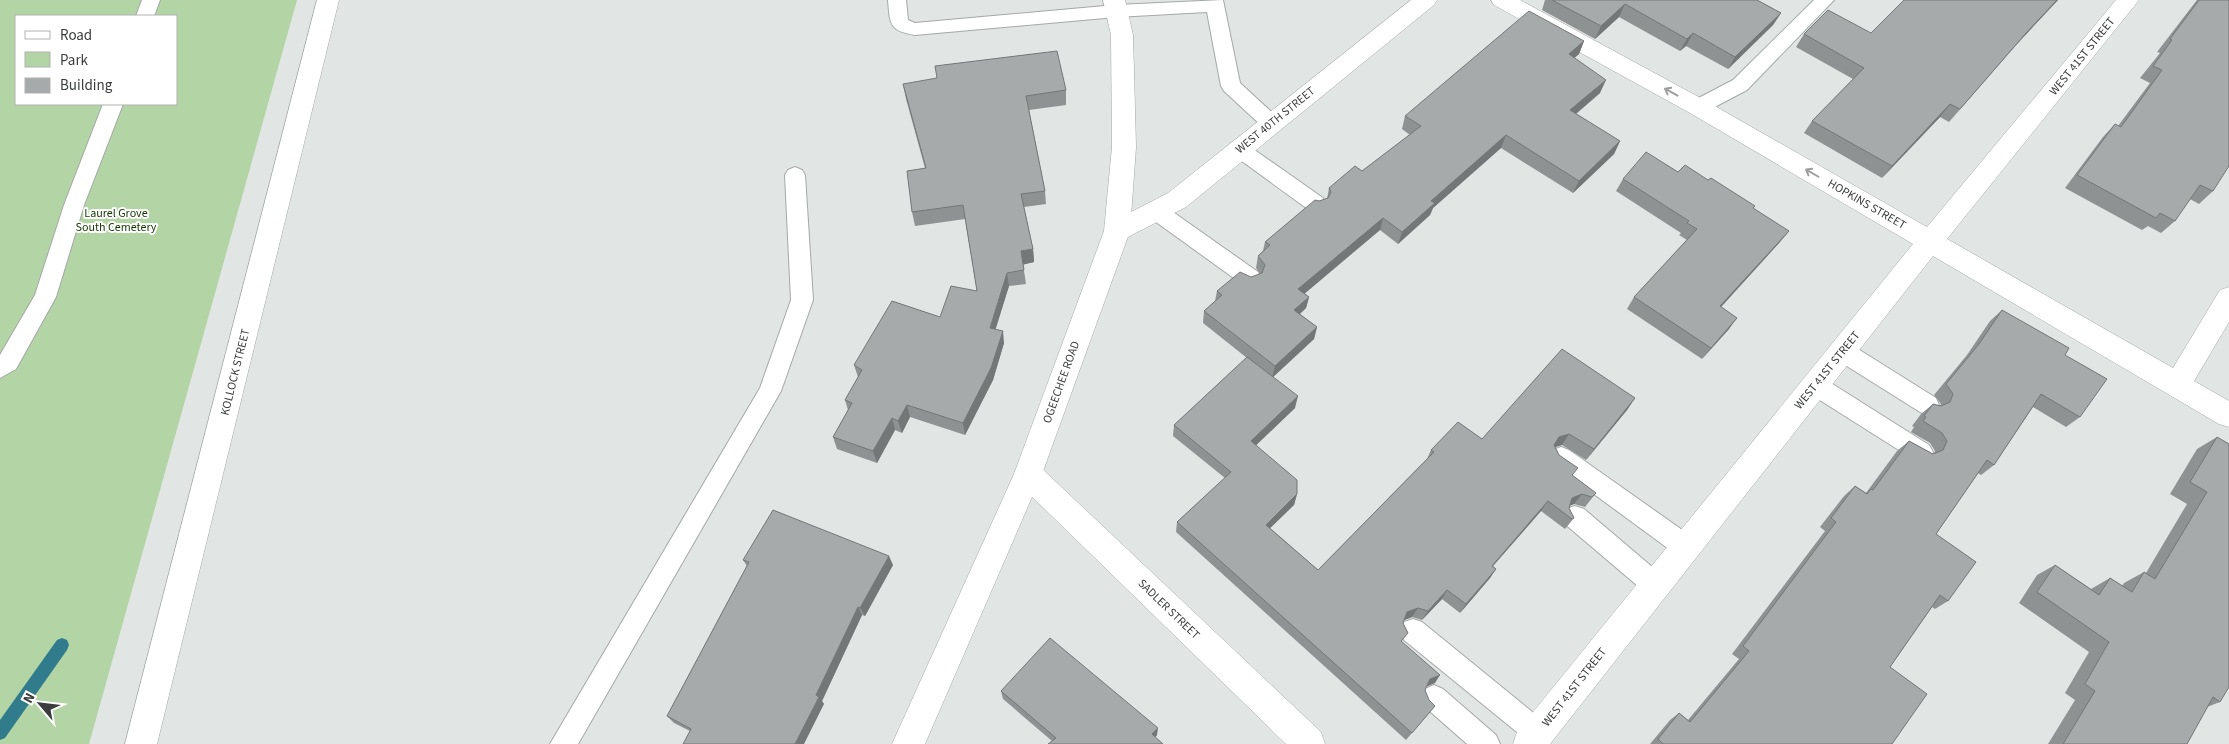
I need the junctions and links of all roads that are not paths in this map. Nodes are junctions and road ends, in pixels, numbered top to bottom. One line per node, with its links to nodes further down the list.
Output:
1 (151, 0): 11 (lane)
2 (328, 0): 38 (street, KOLLOCK STREET)
3 (897, 0): 10 (lane)
4 (1426, 0): 14 (street, WEST 40TH STREET)
5 (1502, 0): 13 (street, HOPKINS STREET, one-way to 5)
6 (1825, 0): 13 (lane)
7 (2128, 0): 20 (street, WEST 41ST STREET)
8 (1214, 3): 9 (lane); 14 (lane)
9 (1159, 4): 10 (lane)
10 (1115, 5): 19 (street, OGEECHEE ROAD)
11 (145, 15)
12 (113, 105): 24 (lane)
13 (1698, 107): 20 (street, HOPKINS STREET, one-way to 13)
14 (1271, 123): 15 (street, WEST 40TH STREET)
15 (1239, 149): 17 (lane); 18 (street, WEST 40TH STREET)
16 (795, 175): 39 (lane)
17 (1316, 204)
18 (1156, 211): 19 (street, WEST 40TH STREET); 21 (lane)
19 (1117, 231): 31 (street, OGEECHEE ROAD)
20 (1930, 241): 23 (street, WEST 41ST STREET); 25 (street, HOPKINS STREET)
21 (1250, 278)
22 (2229, 298): 25 (street)
23 (1842, 352): 26 (street, WEST 41ST STREET); 27 (lane)
24 (0, 368)
25 (2178, 384): 28 (street, HOPKINS STREET)
26 (1815, 385): 29 (lane); 33 (street, WEST 41ST STREET)
27 (1928, 405)
28 (2229, 414)
29 (1921, 452)
30 (1561, 458): 33 (lane)
31 (1028, 474): 40 (street, OGEECHEE ROAD); 41 (street, SADLER STREET)
32 (1575, 518): 34 (lane)
33 (1686, 547): 34 (street, WEST 41ST STREET)
34 (1655, 585): 37 (street, WEST 41ST STREET)
35 (1413, 631): 37 (lane)
36 (1434, 698): 42 (lane)
37 (1533, 738)
38 (142, 744)
39 (563, 744)
40 (908, 744)
41 (1309, 744)
42 (1486, 744)

